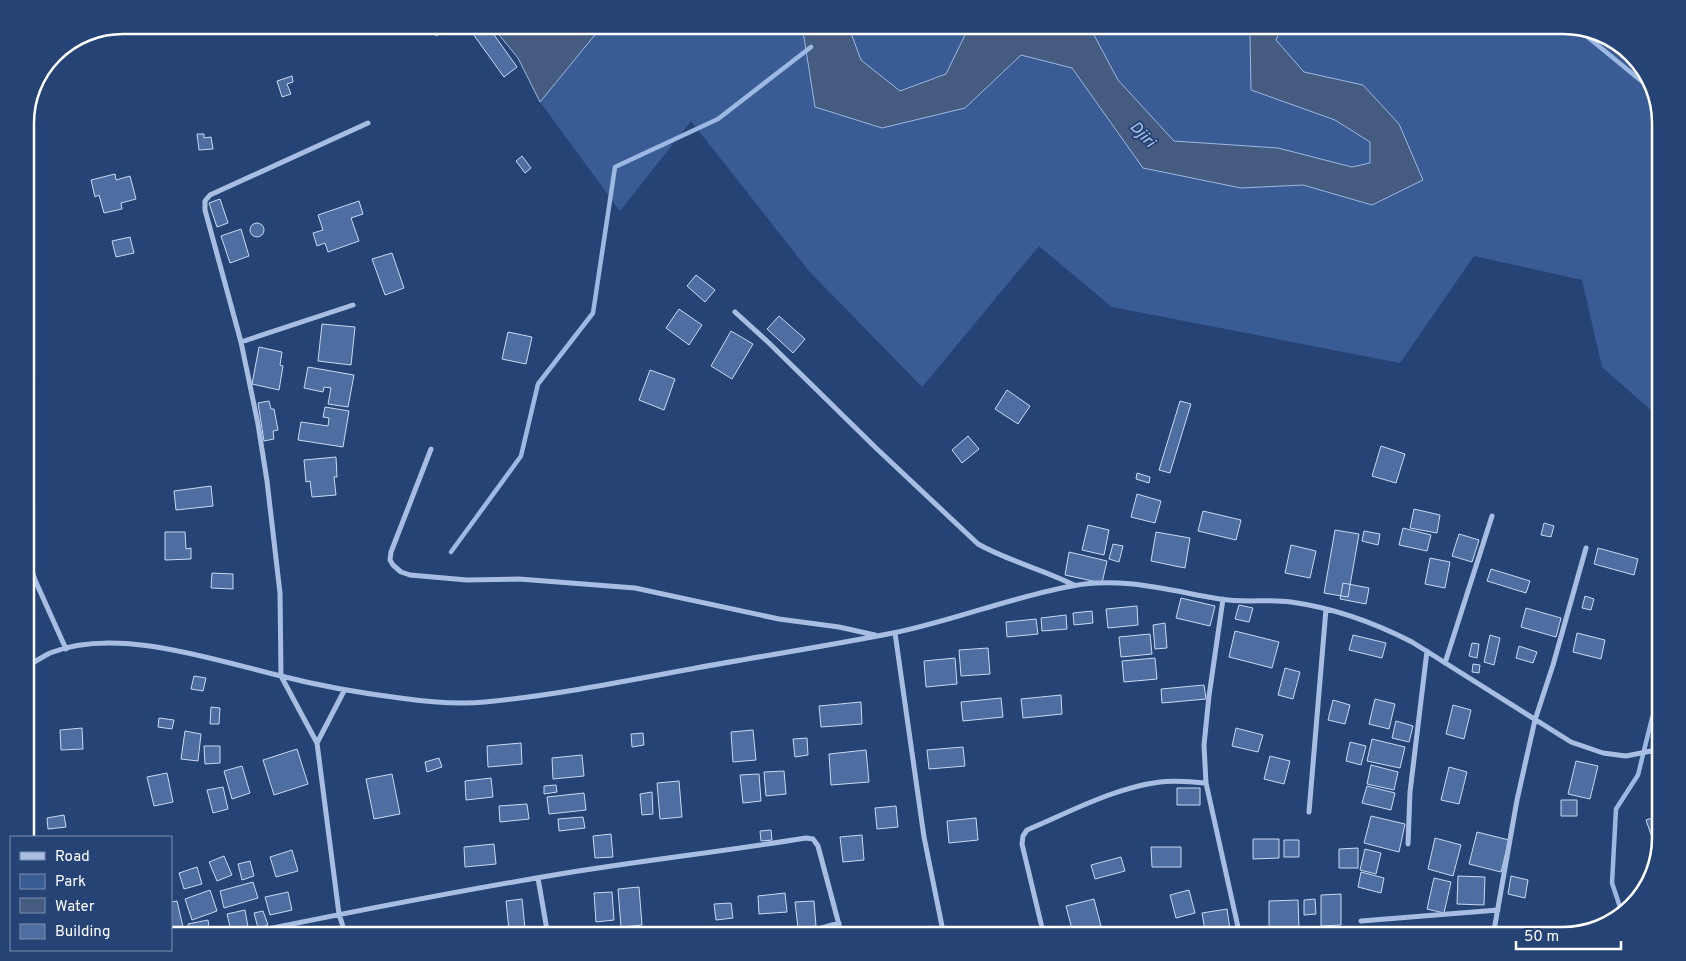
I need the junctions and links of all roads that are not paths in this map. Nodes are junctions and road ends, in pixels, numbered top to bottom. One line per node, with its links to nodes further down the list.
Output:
1 (368, 123): 4 (street)
2 (353, 305): 4 (street)
3 (735, 312): 9 (street)
4 (241, 342): 18 (street)
5 (431, 449): 13 (street)
6 (1492, 516): 17 (street)
7 (1586, 548): 20 (street)
8 (34, 577): 14 (street)
9 (1074, 585): 10 (street); 12 (street)
10 (1223, 600): 11 (street); 23 (street)
11 (1326, 609): 15 (street); 24 (street)
12 (895, 633): 13 (street); 36 (street)
13 (878, 636): 19 (street)
14 (66, 649): 16 (street); 18 (street)
15 (1427, 651): 17 (street); 25 (street)
16 (34, 662)
17 (1445, 663): 20 (street)
18 (281, 676): 19 (street); 21 (street)
19 (344, 691): 21 (street)
20 (1535, 720): 22 (street); 27 (street)
21 (317, 743): 28 (street)
22 (1652, 750)
23 (1206, 783): 37 (street); 38 (street)
24 (1309, 812)
25 (1408, 844)
26 (538, 878): 28 (street); 30 (street); 33 (street)
27 (1498, 910): 29 (street); 39 (street)
28 (339, 914): 31 (street); 32 (street)
29 (1361, 921)
30 (839, 923): 34 (street); 35 (street)
31 (277, 927)
32 (343, 927)
33 (546, 927)
34 (825, 927)
35 (840, 927)
36 (942, 927)
37 (1042, 927)
38 (1238, 927)
39 (1495, 927)

